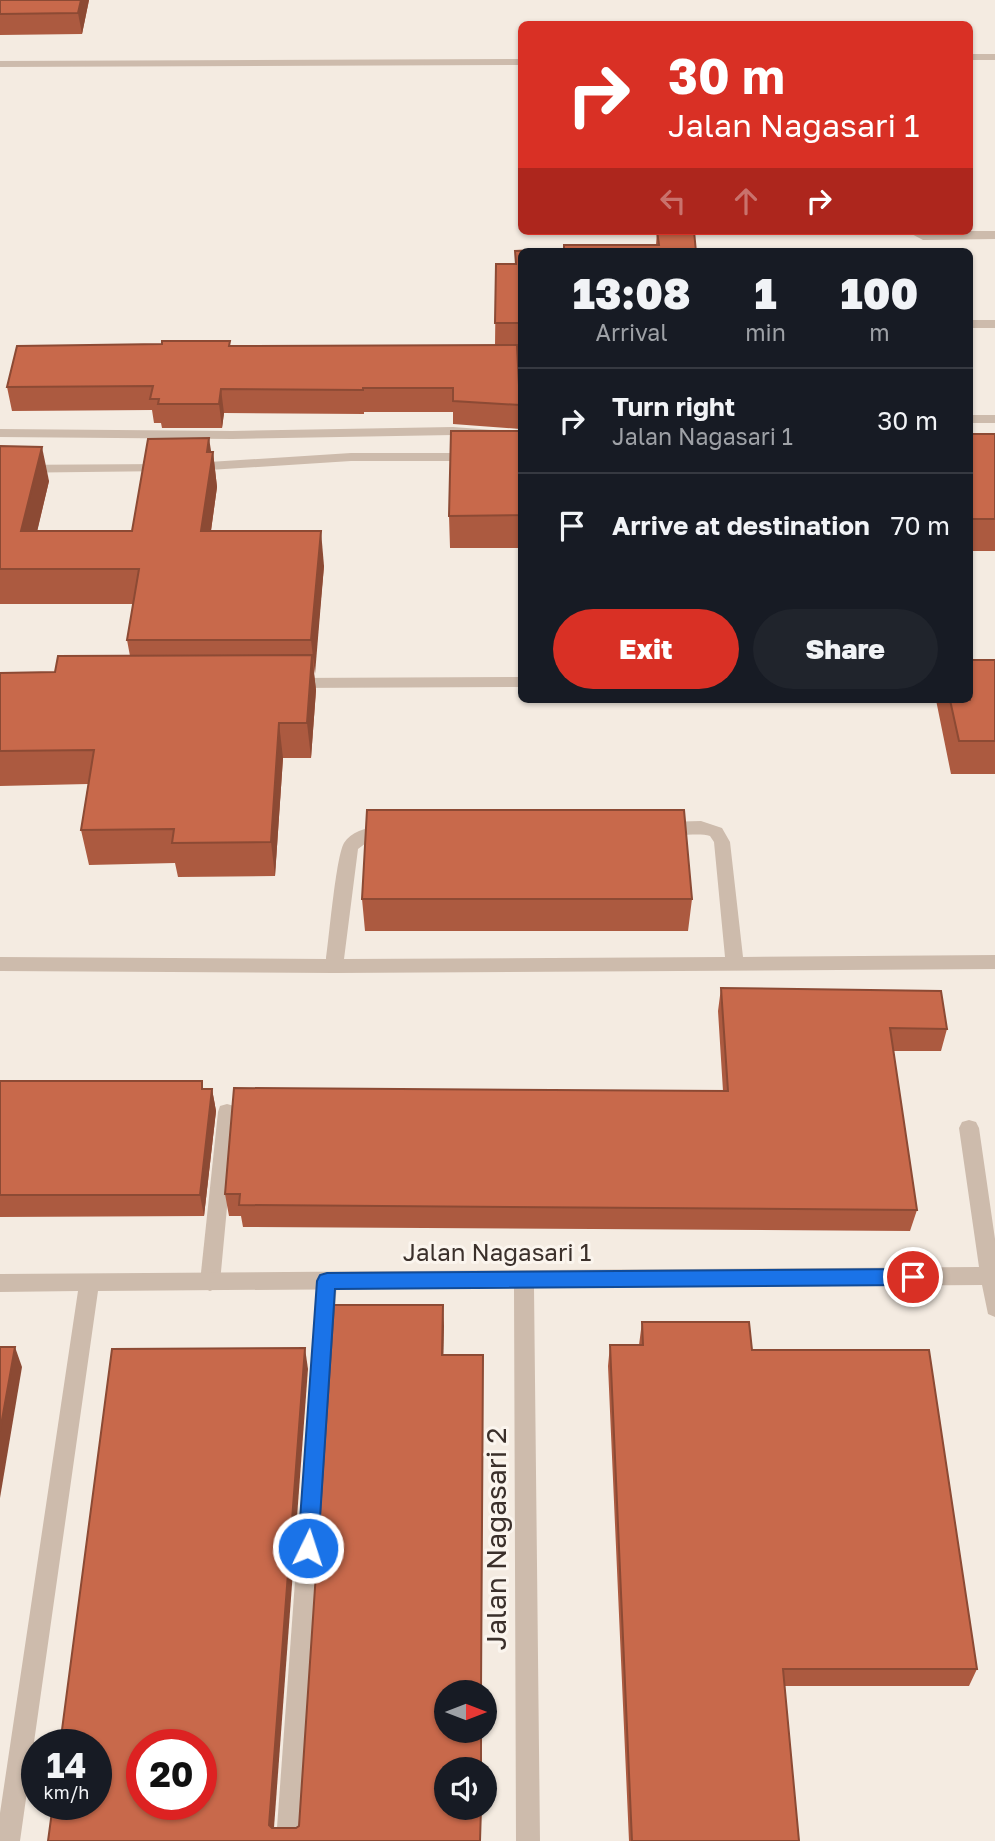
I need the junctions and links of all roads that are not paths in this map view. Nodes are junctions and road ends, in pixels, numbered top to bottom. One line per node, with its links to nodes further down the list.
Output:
1 (973, 57): 2 (street)
2 (995, 57)
3 (518, 62): 4 (street)
4 (0, 64)
5 (921, 235): 6 (street)
6 (995, 235)
7 (973, 324): 8 (street)
8 (995, 324)
9 (973, 419): 10 (street)
10 (995, 419)
11 (0, 433): 12 (street)
12 (518, 436)
13 (518, 457): 14 (street)
14 (0, 469)
15 (518, 682): 16 (street)
16 (274, 683)
17 (646, 828): 20 (street)
18 (399, 832): 22 (street)
19 (995, 962): 20 (street)
20 (735, 963): 22 (street)
21 (0, 964): 22 (street)
22 (334, 966)
23 (227, 1112): 28 (street)
24 (969, 1128): 25 (street)
25 (993, 1276): 26 (street, Jalan Nagasari 1); 31 (street)
26 (524, 1279): 27 (street, Jalan Nagasari 1); 34 (street, Jalan Nagasari 2)
27 (327, 1281): 28 (street, Jalan Nagasari 1); 33 (street)
28 (210, 1282): 30 (street, Jalan Nagasari 1)
29 (0, 1283): 30 (street, Jalan Nagasari 1)
30 (89, 1283): 32 (street)
31 (995, 1308)
32 (8, 1841)
33 (288, 1841)
34 (528, 1841)

